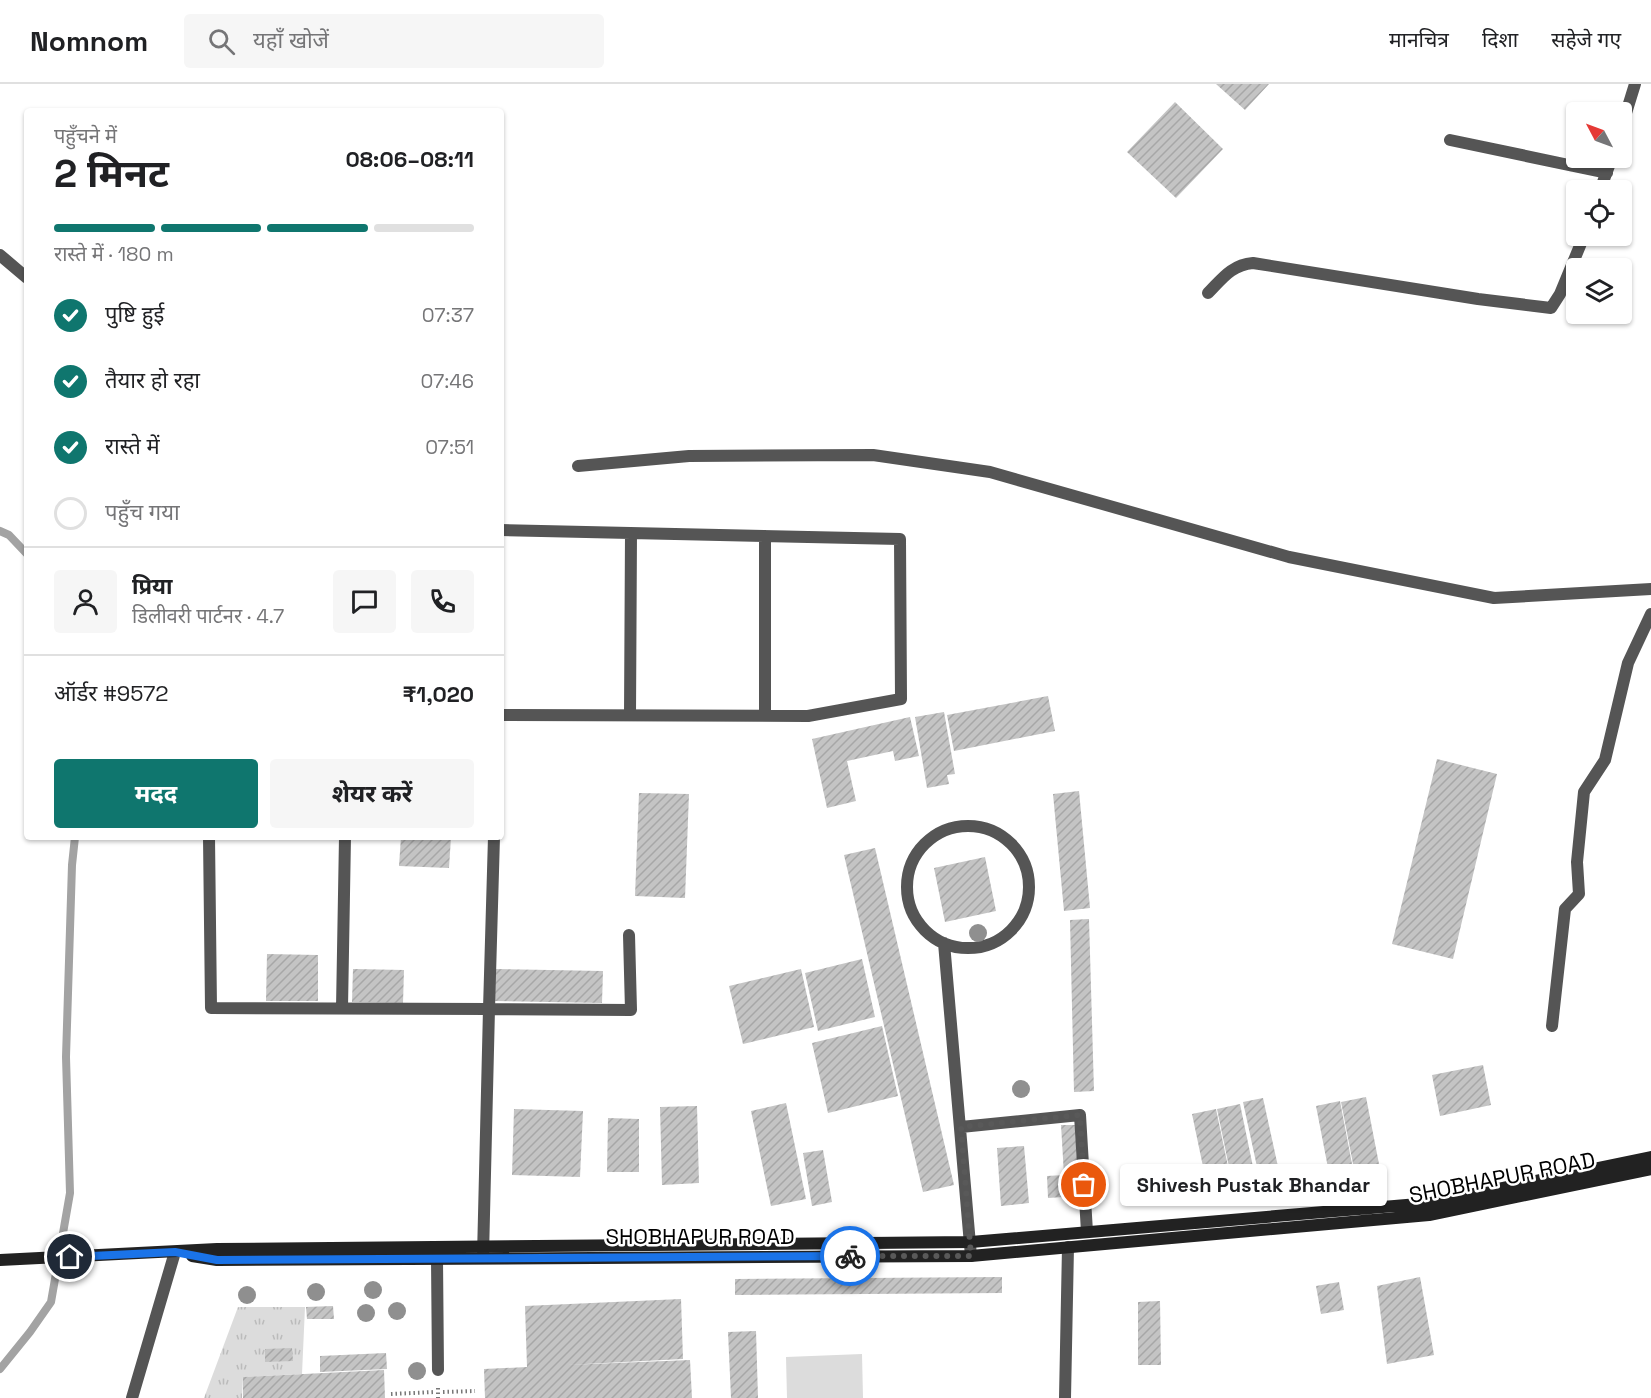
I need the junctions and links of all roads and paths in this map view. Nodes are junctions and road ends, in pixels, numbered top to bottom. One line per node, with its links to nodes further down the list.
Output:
1 (1635, 84): 2 (street)
2 (1629, 102)
3 (1450, 140): 5 (street)
4 (1608, 168): 5 (street)
5 (1607, 172): 6 (street)
6 (1604, 180)
7 (1580, 246): 10 (street)
8 (0, 255): 9 (street)
9 (24, 275)
10 (1208, 293)
11 (578, 465): 15 (street)
12 (504, 530): 13 (street)
13 (631, 533): 14 (street); 18 (street)
14 (765, 536): 19 (street); 19 (street)
15 (1651, 589)
16 (1651, 614): 27 (street)
17 (504, 715): 18 (street)
18 (630, 715): 19 (street)
19 (765, 716)
20 (209, 840): 25 (street)
21 (345, 840): 25 (street)
22 (494, 840): 26 (street)
23 (629, 935): 26 (street)
24 (944, 943): 24 (street); 28 (street)
25 (342, 1008): 26 (street)
26 (489, 1009): 35 (street)
27 (1552, 1026)
28 (961, 1127): 31 (street); 32 (street)
29 (1651, 1157): 31 (main road, SHOBHAPUR ROAD)
30 (1651, 1169): 33 (main road, SHOBHAPUR ROAD)
31 (1087, 1232): 32 (main road, SHOBHAPUR ROAD)
32 (971, 1242): 35 (main road, SHOBHAPUR ROAD); 36 (street)
33 (1068, 1247): 36 (main road, SHOBHAPUR ROAD); 43 (street)
34 (175, 1252): 35 (main road, SHOBHAPUR ROAD); 37 (main road, SHOBHAPUR ROAD); 38 (main road, SHOBHAPUR ROAD); 42 (street)
35 (483, 1252): 36 (main road, SHOBHAPUR ROAD); 37 (main road, SHOBHAPUR ROAD)
36 (971, 1256)
37 (437, 1259): 39 (street)
38 (0, 1260)
39 (438, 1370)
40 (475, 1390): 41 (path)
41 (391, 1394)
42 (132, 1398)
43 (1065, 1398)

